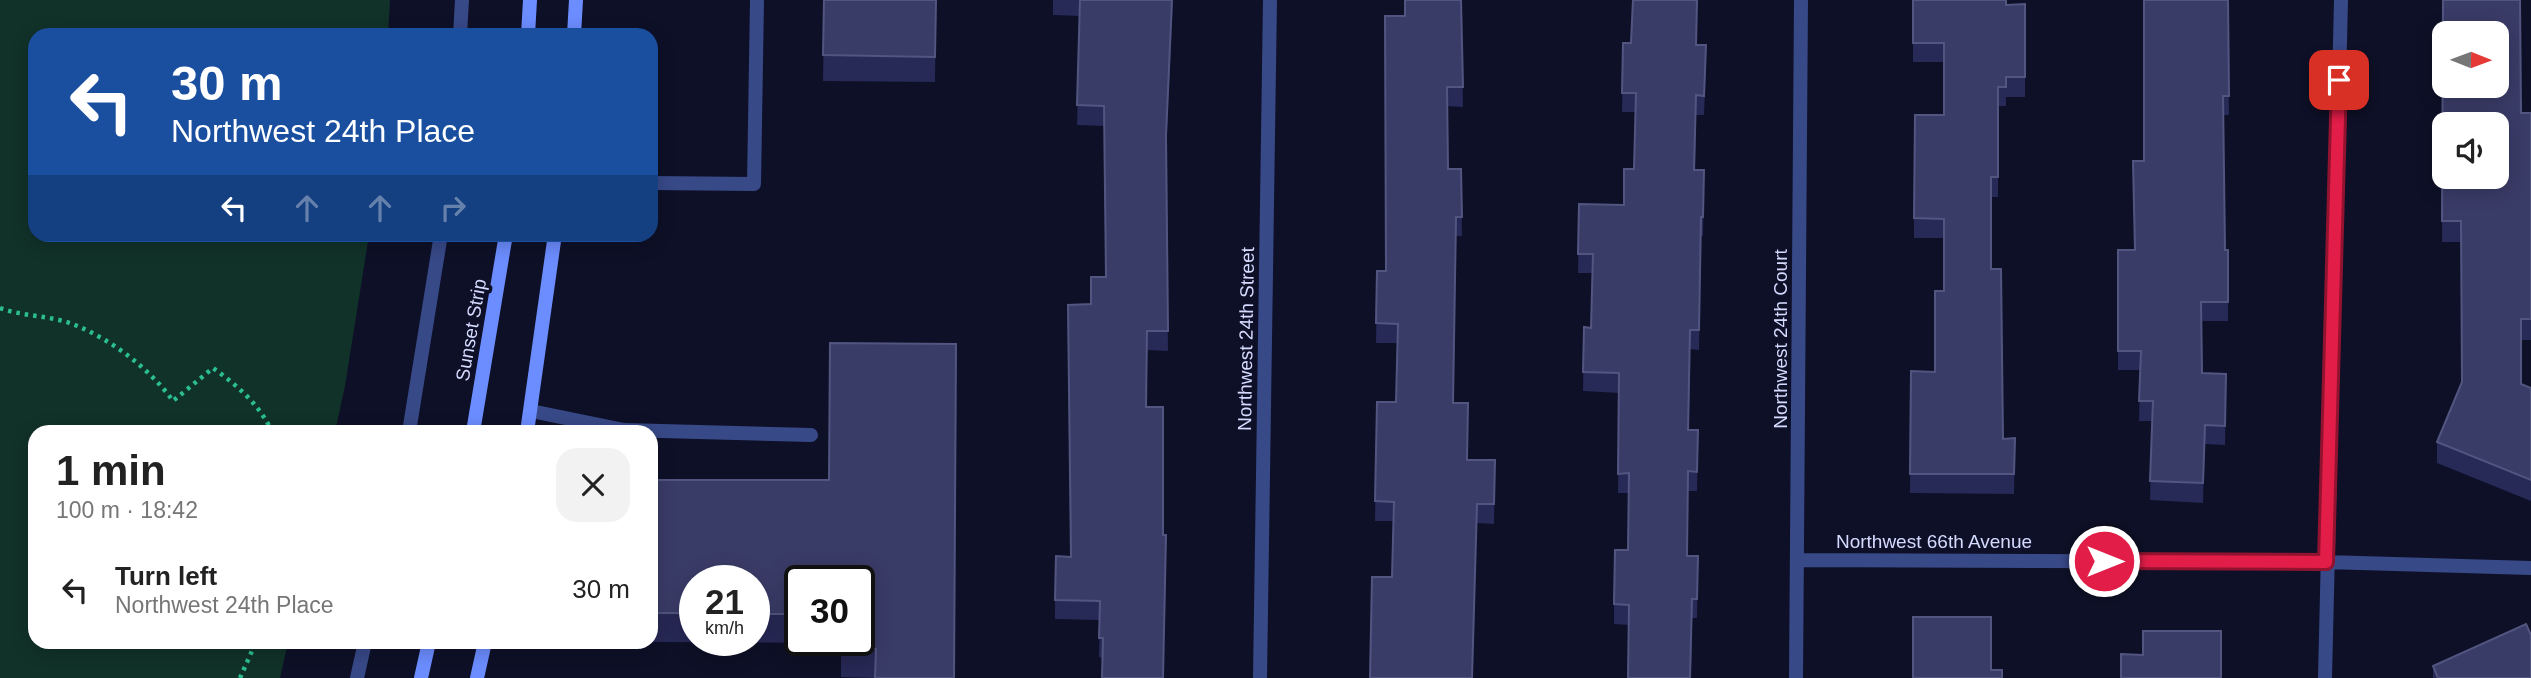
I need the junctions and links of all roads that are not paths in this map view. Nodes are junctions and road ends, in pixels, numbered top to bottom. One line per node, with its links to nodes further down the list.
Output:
1 (462, 0): 8 (street)
2 (530, 0): 9 (street)
3 (576, 0): 10 (street)
4 (757, 0): 11 (street)
5 (1270, 0): 31 (street, Northwest 24th Street)
6 (1801, 0): 22 (street, Northwest 24th Court)
7 (2341, 0): 23 (street)
8 (460, 28)
9 (528, 28)
10 (574, 28)
11 (658, 183)
12 (440, 242): 16 (street)
13 (505, 242): 17 (street, Sunset Strip)
14 (554, 242): 15 (street)
15 (531, 411): 18 (street); 19 (street)
16 (410, 425)
17 (474, 425)
18 (528, 425)
19 (600, 425)
20 (658, 431): 21 (street)
21 (811, 435)
22 (1798, 559): 23 (street, Northwest 66th Avenue); 32 (street, Northwest 24th Court)
23 (2326, 562): 24 (street, Northwest 66th Avenue); 33 (street)
24 (2531, 568)
25 (364, 649): 28 (street)
26 (427, 649): 29 (street)
27 (483, 649): 30 (street)
28 (358, 678)
29 (421, 678)
30 (477, 678)
31 (1260, 678)
32 (1797, 678)
33 (2325, 678)

